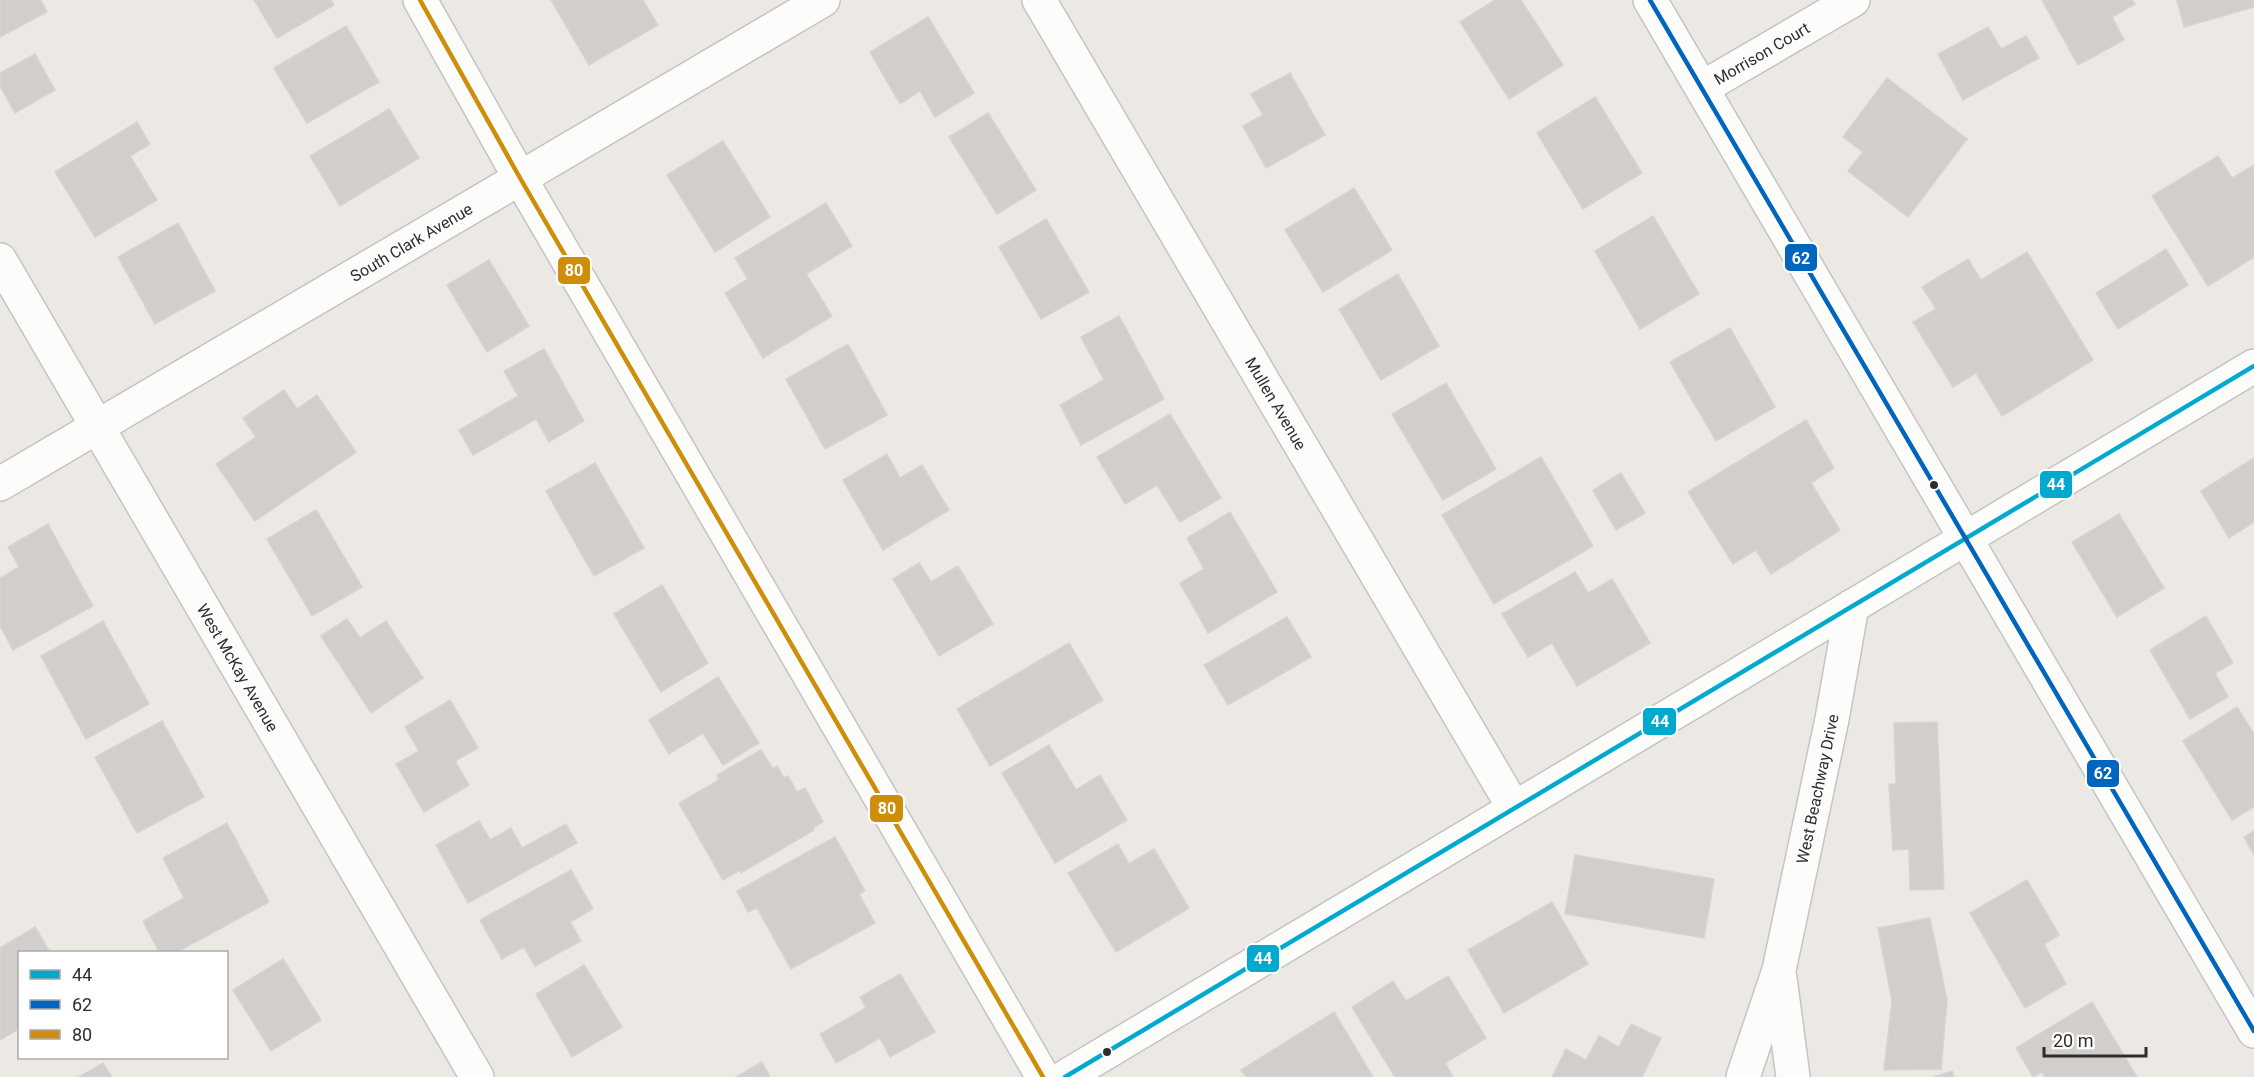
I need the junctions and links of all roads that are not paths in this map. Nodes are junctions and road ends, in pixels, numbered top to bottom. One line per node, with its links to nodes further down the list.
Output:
1 (420, 0): 7 (street)
2 (823, 0): 7 (street, South Clark Avenue)
3 (1039, 0): 14 (street, Mullen Avenue)
4 (1650, 0): 6 (street)
5 (1853, 0): 6 (street, Morrison Court)
6 (1702, 88): 12 (street)
7 (520, 178): 10 (street, South Clark Avenue); 18 (street)
8 (0, 260): 10 (street, West McKay Avenue)
9 (2254, 366): 12 (street)
10 (98, 425): 11 (street, South Clark Avenue); 17 (street, West McKay Avenue)
11 (0, 483)
12 (1966, 539): 13 (street); 16 (street)
13 (1852, 606): 14 (street); 15 (street, West Beachway Drive)
14 (1514, 808): 19 (street)
15 (1779, 970): 20 (street, West Beachway Drive); 21 (street, West Beachway Drive)
16 (2254, 1031)
17 (477, 1077)
18 (1043, 1077)
19 (1065, 1077)
20 (1743, 1077)
21 (1793, 1077)

